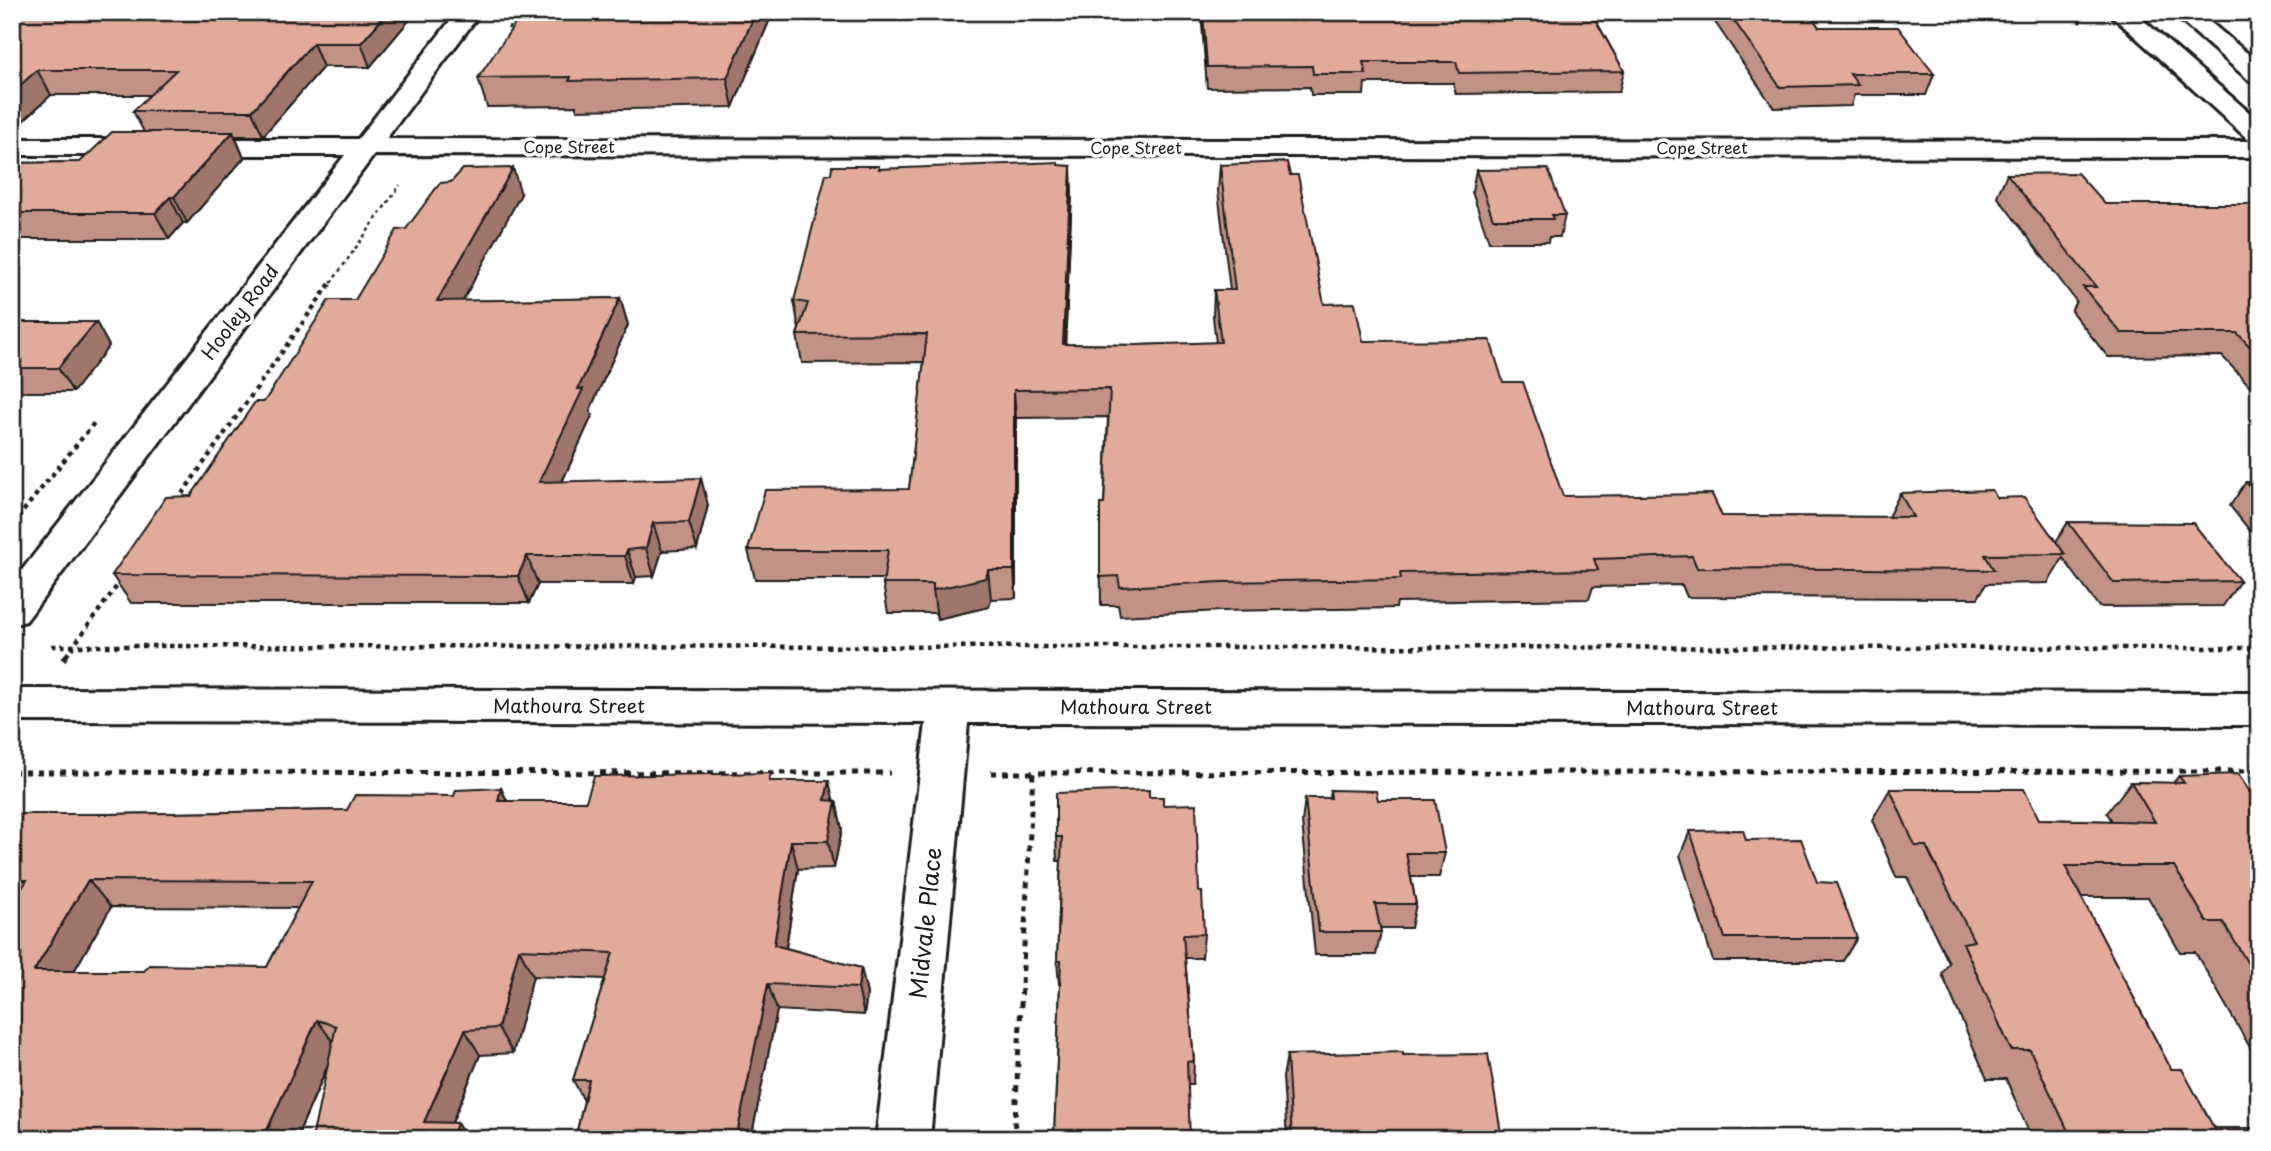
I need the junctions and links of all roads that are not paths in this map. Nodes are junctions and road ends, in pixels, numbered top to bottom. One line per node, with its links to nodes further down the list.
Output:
1 (469, 12): 7 (street, Hooley Road)
2 (2120, 12): 5 (street)
3 (2183, 12): 4 (street)
4 (2259, 76)
5 (2259, 135)
6 (12, 147): 7 (street, Cope Street)
7 (366, 147): 8 (street, Cope Street); 9 (street, Hooley Road)
8 (2259, 149)
9 (12, 611)
10 (12, 705): 11 (street, Mathoura Street)
11 (949, 706): 12 (street, Mathoura Street); 13 (street, Midvale Place)
12 (2259, 709)
13 (903, 1139)

